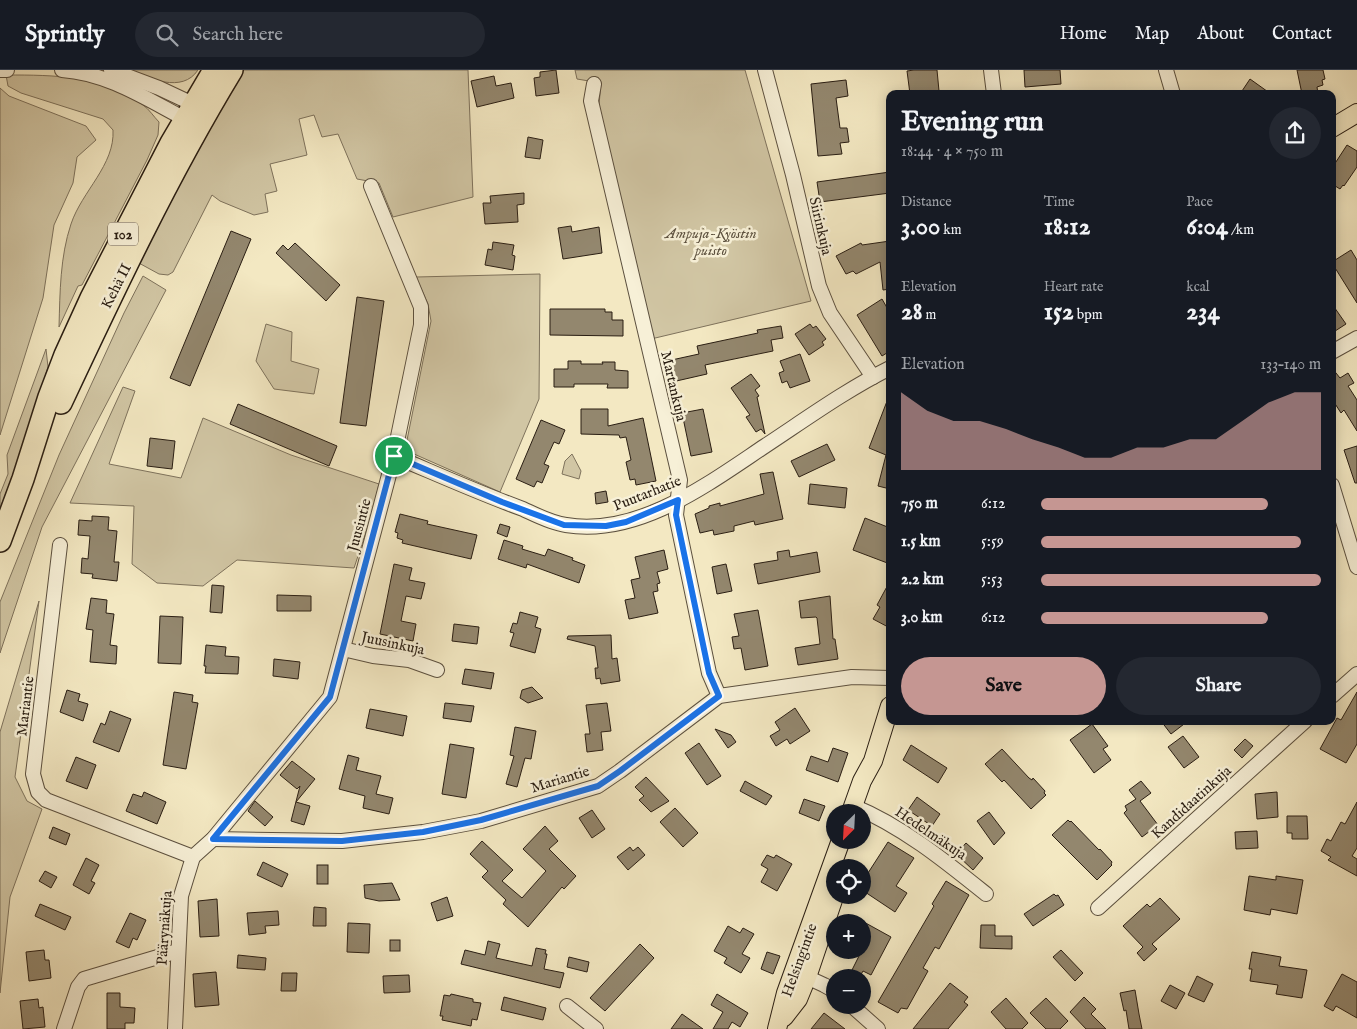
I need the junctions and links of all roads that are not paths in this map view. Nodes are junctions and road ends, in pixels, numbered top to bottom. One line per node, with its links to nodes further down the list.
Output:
1 (0, 70): 2 (street)
2 (7, 70)
3 (62, 70): 14 (street)
4 (112, 70): 14 (street)
5 (214, 70): 14 (highway, Kehä II / 102)
6 (232, 70): 14 (highway, Kehä II / 102)
7 (765, 70): 20 (street, Siirinkuja)
8 (992, 70): 11 (street)
9 (1166, 70): 12 (street)
10 (594, 84): 23 (street, Martankuja)
11 (994, 90)
12 (1172, 90)
13 (1357, 114): 15 (main road)
14 (193, 115): 25 (highway, Kehä II / 102)
15 (1336, 126)
16 (371, 186): 21 (street, Juusintie)
17 (1357, 338): 18 (street)
18 (1336, 350)
19 (886, 370): 20 (street, Puutarhatie)
20 (873, 376): 23 (street, Puutarhatie)
21 (394, 456): 23 (street, Puutarhatie); 28 (street, Juusintie)
22 (1336, 494): 24 (street)
23 (678, 500): 33 (street, Martankuja)
24 (1352, 528): 27 (street)
25 (0, 541)
26 (60, 545): 40 (street, Mariantie)
27 (1357, 567)
28 (343, 649): 29 (street, Juusinkuja); 38 (street, Juusintie)
29 (437, 670)
30 (1357, 674): 32 (street)
31 (886, 678): 33 (street, Mariantie)
32 (1336, 692)
33 (719, 696): 38 (street, Mariantie)
34 (886, 719): 36 (main road)
35 (1301, 725): 43 (street, Kandidaatinkuja)
36 (861, 804)
37 (871, 815): 41 (street, Hedelmäkuja)
38 (213, 839): 40 (street)
39 (838, 849): 45 (main road, Helsingintie)
40 (193, 857): 44 (street, Päärynäkuja)
41 (986, 894)
42 (831, 904): 45 (main road, Helsingintie)
43 (1098, 908)
44 (178, 951): 50 (street); 51 (street, Päärynäkuja)
45 (801, 974): 46 (street); 49 (main road, Helsingintie)
46 (826, 986)
47 (567, 1006): 52 (street)
48 (861, 1014): 53 (street)
49 (778, 1026)
50 (64, 1029)
51 (176, 1029)
52 (596, 1029)
53 (878, 1029)

